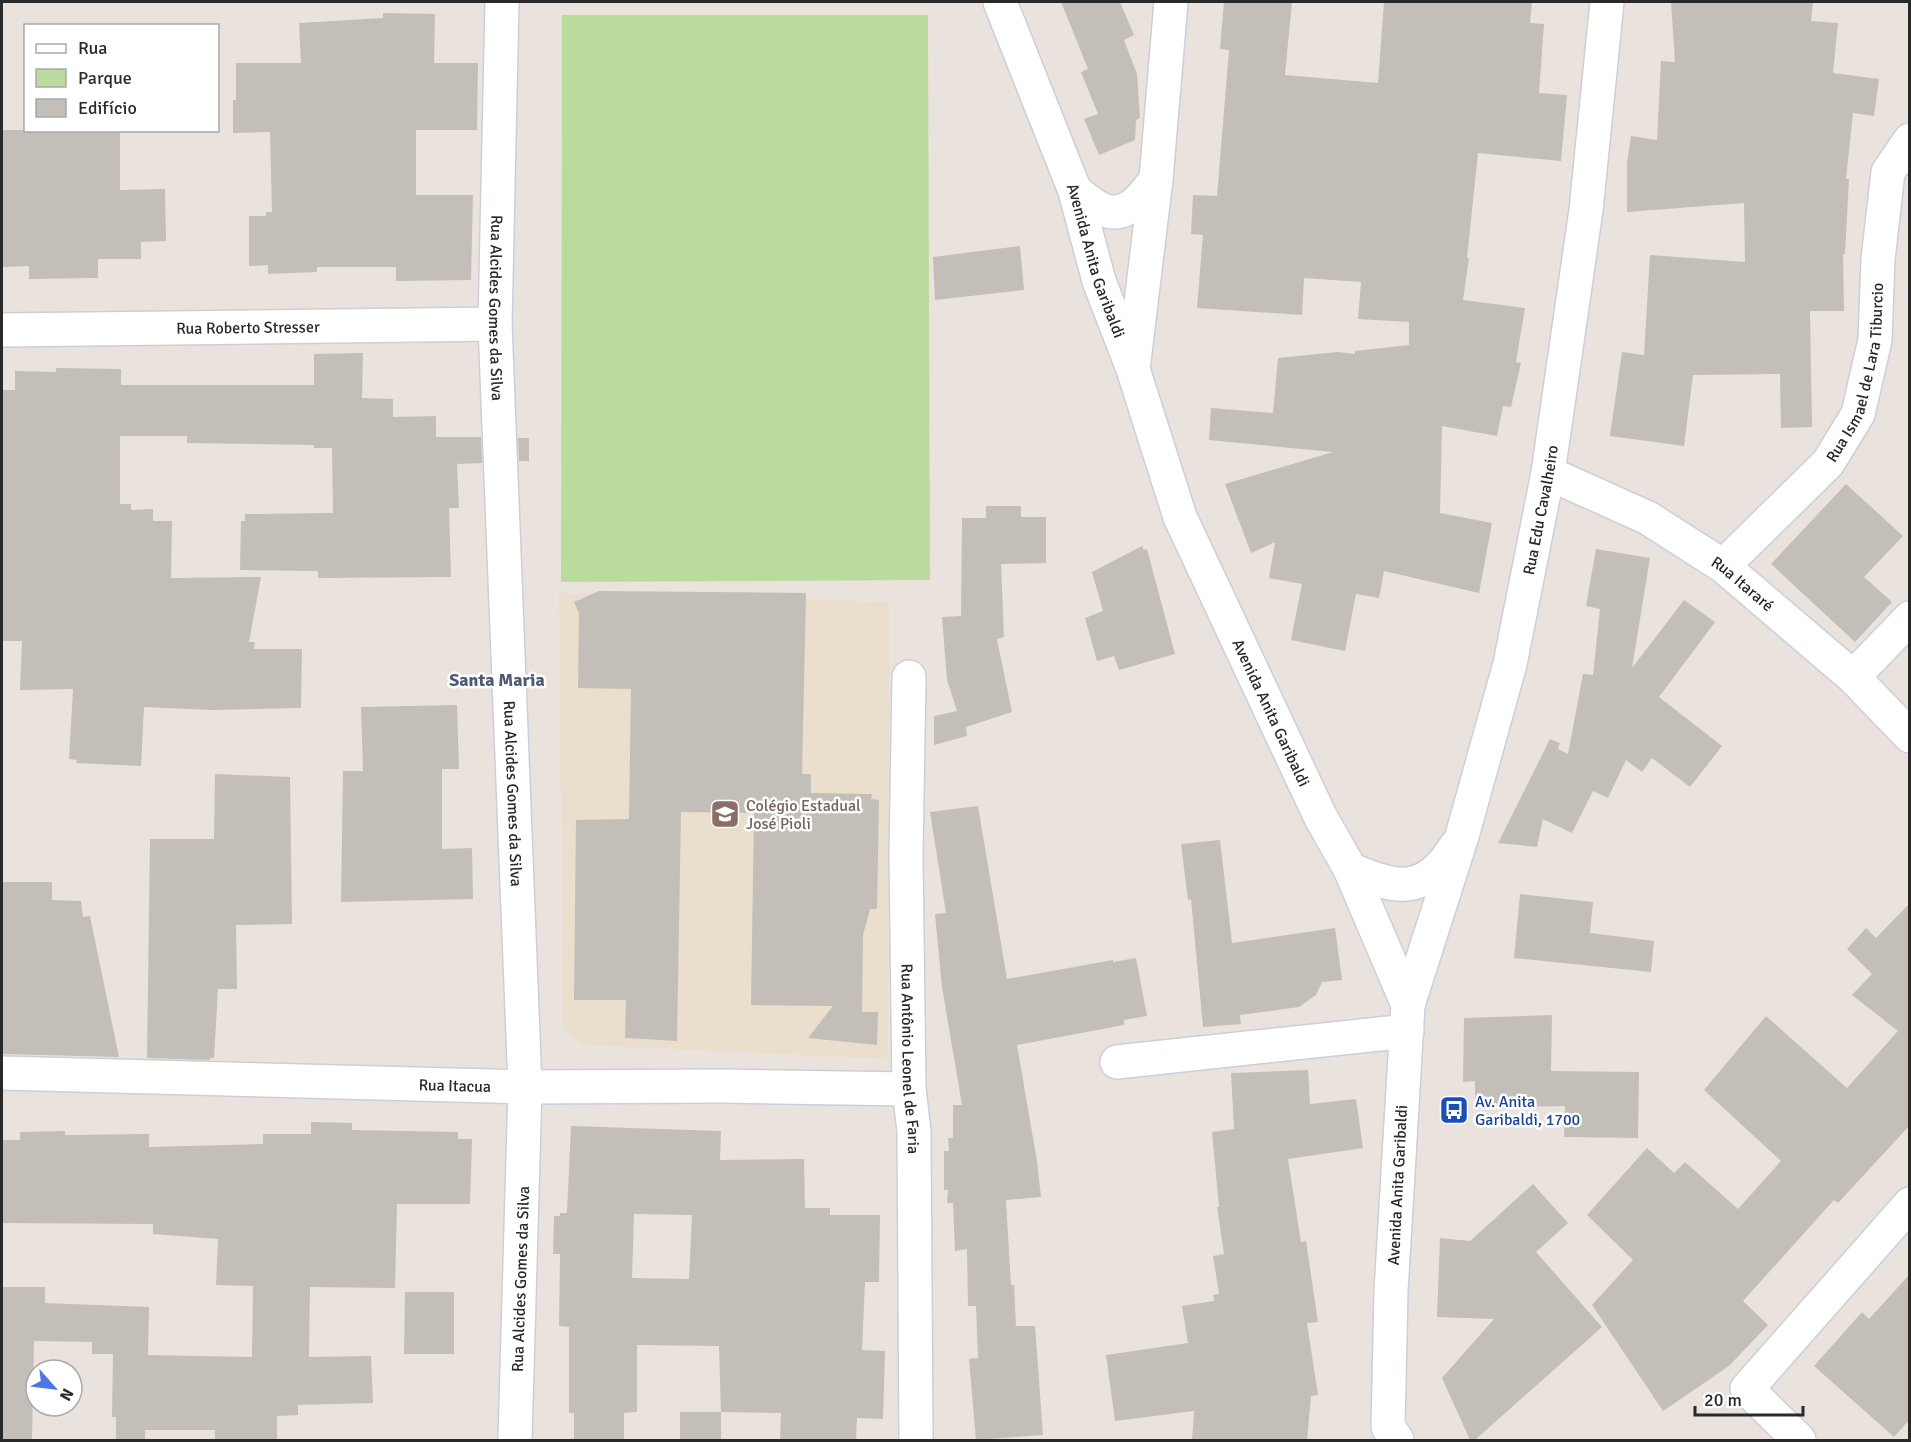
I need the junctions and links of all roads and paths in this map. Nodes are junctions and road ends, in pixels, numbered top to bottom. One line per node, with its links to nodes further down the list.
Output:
1 (502, 2): 8 (street, Rua Alcides Gomes da Silva)
2 (1000, 2): 7 (street, Avenida Anita Garibaldi)
3 (1171, 2): 6 (street)
4 (1607, 2): 11 (street, Rua Edu Cavalheiro)
5 (1910, 140): 12 (street, Rua Ismael de Lara Tiburcio)
6 (1156, 179): 7 (street); 10 (street)
7 (1075, 192): 10 (street, Avenida Anita Garibaldi)
8 (495, 324): 9 (street, Rua Roberto Stresser); 22 (street, Rua Alcides Gomes da Silva)
9 (2, 330)
10 (1133, 369): 18 (street, Avenida Anita Garibaldi)
11 (1548, 473): 12 (street, Rua Itararé); 17 (street, Rua Edu Cavalheiro)
12 (1723, 566): 15 (street, Rua Itararé)
13 (1910, 618): 15 (street)
14 (909, 677): 23 (street, Rua Antônio Leonel de Faria)
15 (1853, 677): 16 (street, Rua Itararé)
16 (1910, 736)
17 (1462, 836): 18 (street); 19 (street, Rua Edu Cavalheiro)
18 (1350, 869): 19 (street, Avenida Anita Garibaldi)
19 (1407, 1018): 20 (street); 25 (street, Avenida Anita Garibaldi)
20 (1117, 1062)
21 (2, 1073): 22 (street, Rua Itacua)
22 (525, 1087): 23 (street, Rua Itacua); 26 (street, Rua Alcides Gomes da Silva)
23 (909, 1089): 27 (street, Rua Antônio Leonel de Faria)
24 (1910, 1204): 28 (street)
25 (1389, 1436)
26 (515, 1440)
27 (916, 1440)
28 (1799, 1440)

